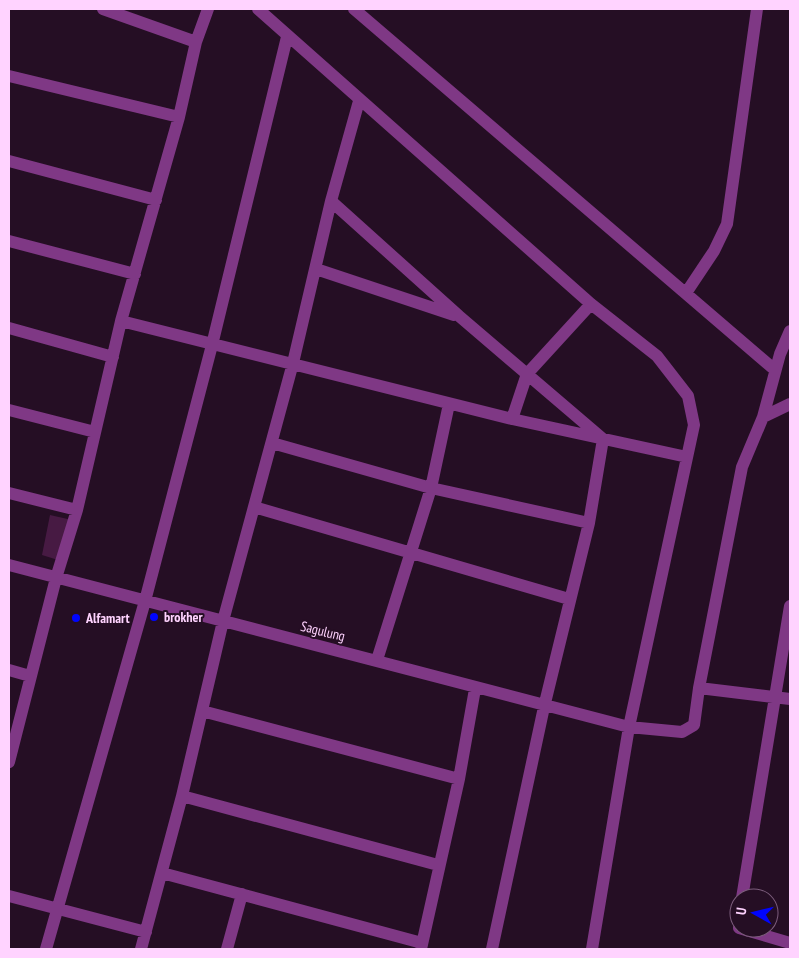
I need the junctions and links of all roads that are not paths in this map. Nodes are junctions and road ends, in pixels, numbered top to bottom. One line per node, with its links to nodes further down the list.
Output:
1 (107, 9): 7 (street)
2 (208, 9): 7 (street)
3 (258, 9): 6 (street)
4 (354, 9): 17 (street)
5 (756, 9): 17 (street)
6 (288, 37): 9 (street); 23 (street)
7 (196, 42): 10 (street)
8 (9, 76): 10 (street)
9 (359, 101): 13 (street); 18 (street)
10 (179, 117): 12 (street)
11 (9, 161): 12 (street)
12 (156, 200): 16 (street)
13 (331, 202): 15 (street); 19 (street)
14 (9, 241): 16 (street)
15 (316, 269): 19 (street); 25 (street)
16 (135, 274): 20 (street)
17 (686, 293): 26 (street)
18 (591, 304): 27 (street); 36 (street)
19 (459, 316): 27 (street)
20 (122, 321): 23 (street); 24 (street)
21 (9, 328): 24 (street)
22 (790, 331): 26 (street)
23 (212, 345): 25 (street); 46 (street)
24 (113, 357): 33 (street)
25 (293, 363): 28 (street); 35 (street)
26 (775, 370): 31 (street)
27 (527, 374): 32 (street); 34 (street)
28 (449, 404): 32 (street); 37 (street)
29 (790, 404): 31 (street)
30 (9, 410): 33 (street)
31 (763, 418): 52 (street)
32 (512, 419): 34 (street)
33 (95, 432): 40 (street)
34 (603, 439): 36 (street); 41 (street)
35 (272, 443): 37 (street); 39 (street)
36 (687, 457): 58 (street)
37 (431, 488): 41 (street); 42 (street)
38 (9, 493): 40 (street)
39 (254, 507): 42 (street); 48 (street)
40 (77, 510): 44 (street)
41 (589, 523): 45 (street)
42 (412, 552): 45 (street); 49 (street)
43 (9, 565): 44 (street, Sagulung)
44 (56, 578): 46 (street, Sagulung); 51 (street)
45 (569, 599): 56 (street)
46 (144, 601): 48 (street, Sagulung); 67 (street)
47 (790, 606): 54 (street)
48 (223, 622): 49 (street, Sagulung); 57 (street)
49 (377, 660): 53 (street, Sagulung)
50 (9, 670): 51 (street)
51 (30, 676): 59 (street)
52 (698, 688): 54 (street); 58 (street, Sagulung)
53 (475, 689): 56 (street, Sagulung); 60 (street)
54 (776, 697): 55 (street); 64 (street)
55 (790, 699)
56 (544, 706): 58 (street, Sagulung); 75 (street)
57 (202, 711): 60 (street); 61 (street)
58 (629, 728): 76 (street)
59 (9, 760)
60 (460, 779): 62 (street)
61 (182, 796): 62 (street); 63 (street)
62 (438, 865): 71 (street)
63 (162, 873): 65 (street); 68 (street)
64 (744, 888)
65 (242, 894): 71 (street); 74 (street)
66 (9, 896): 67 (street)
67 (56, 909): 68 (street); 72 (street)
68 (146, 932): 73 (street)
69 (773, 938): 70 (street)
70 (790, 943)
71 (422, 946)
72 (46, 949)
73 (141, 949)
74 (227, 949)
75 (492, 949)
76 (592, 949)

